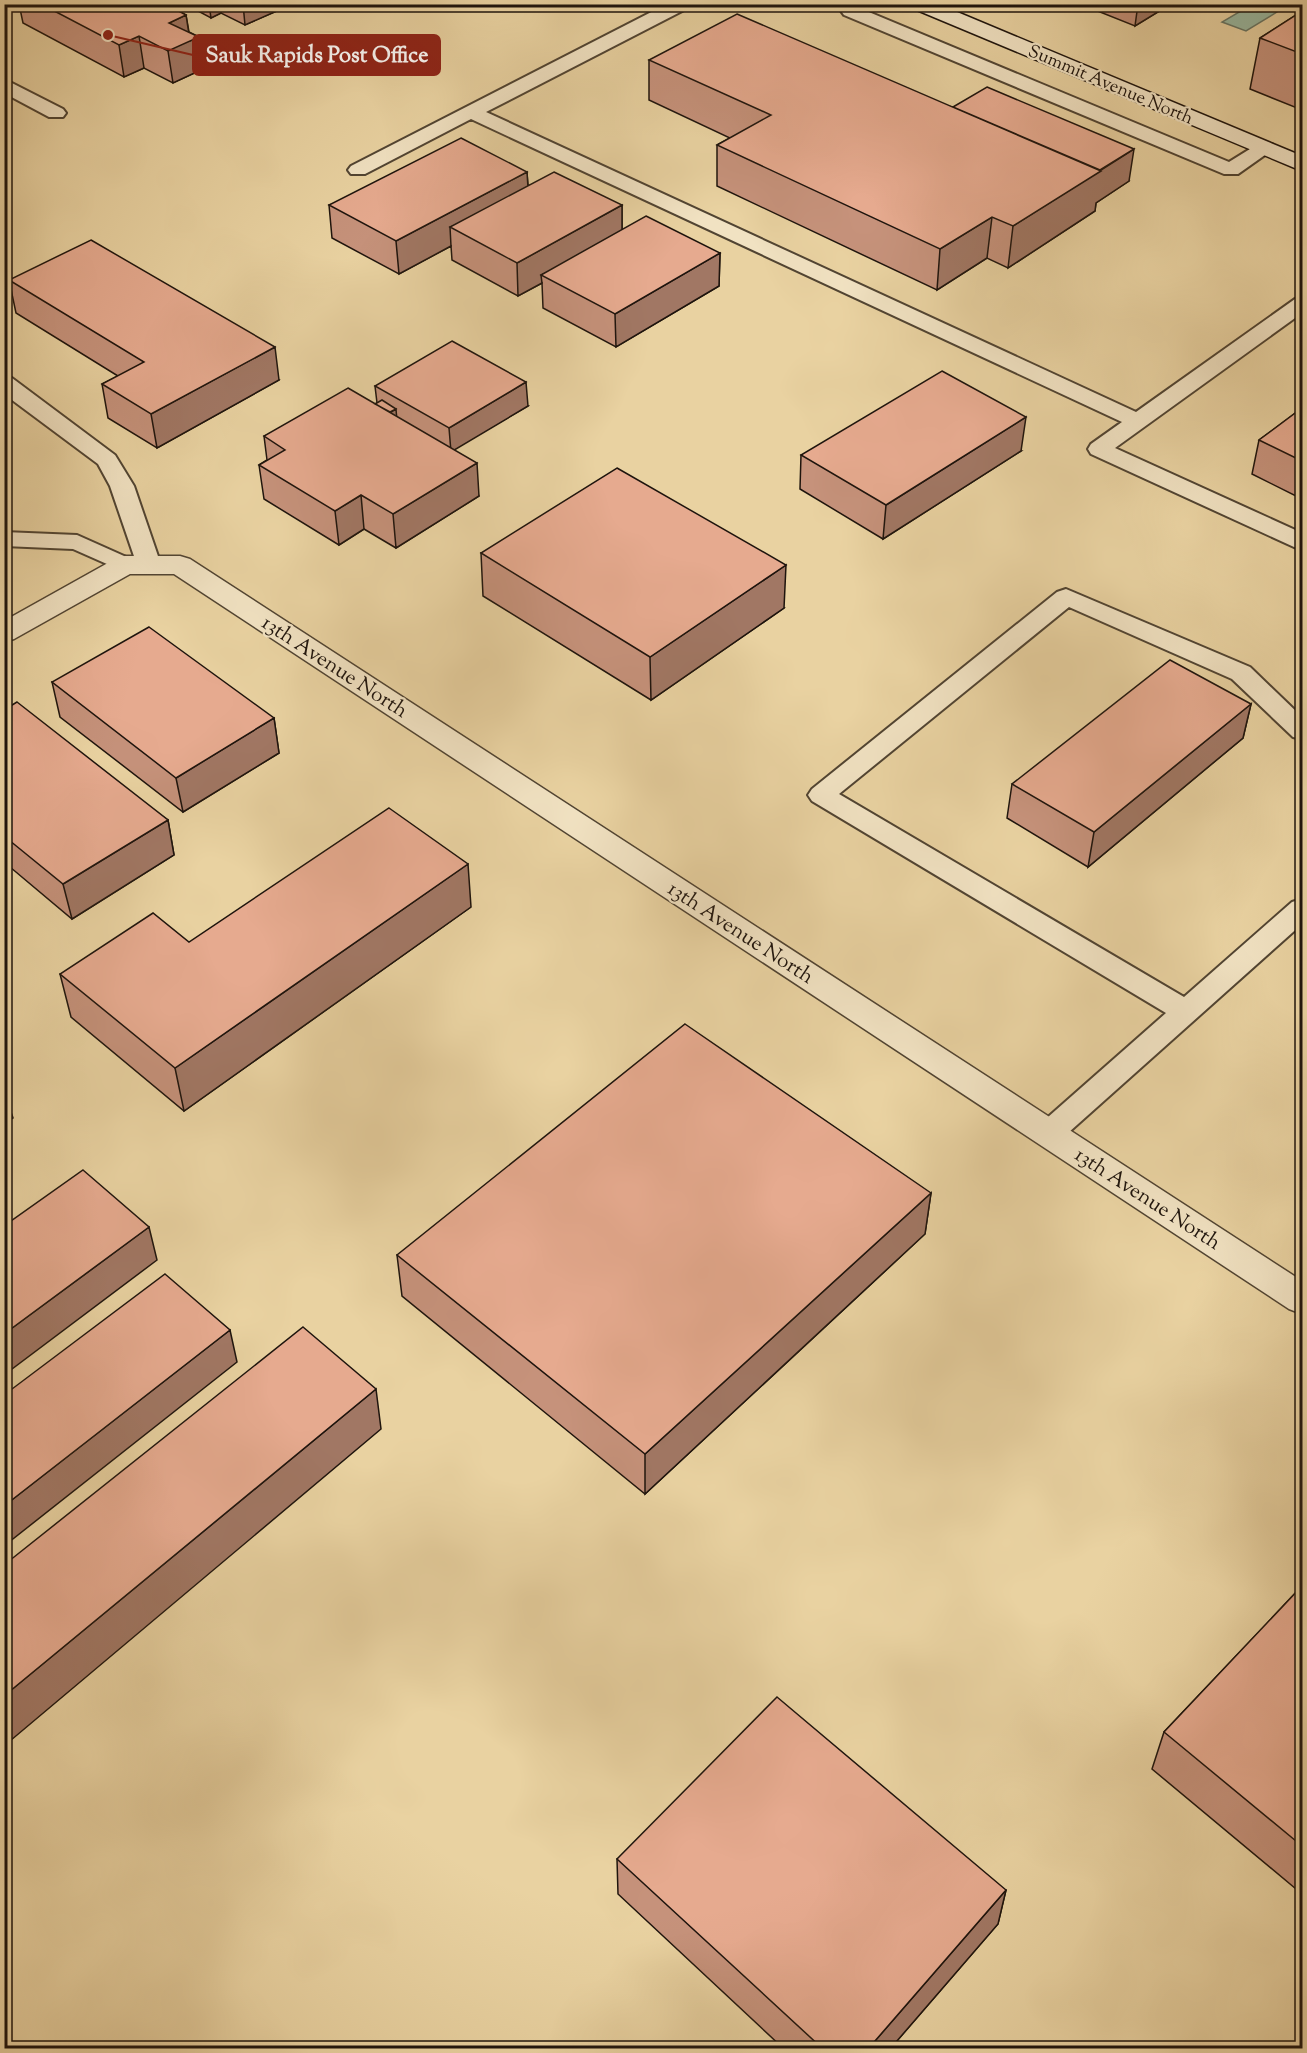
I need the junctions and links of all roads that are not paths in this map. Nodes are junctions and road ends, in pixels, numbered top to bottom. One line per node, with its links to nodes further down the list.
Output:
1 (682, 4): 6 (lane)
2 (863, 4): 7 (lane)
3 (919, 4): 7 (street, Summit Avenue North)
4 (4, 85): 5 (lane)
5 (56, 112)
6 (471, 112): 9 (lane); 12 (lane)
7 (1265, 148): 8 (street, Summit Avenue North)
8 (1302, 164)
9 (358, 170)
10 (1302, 303): 12 (lane)
11 (4, 383): 15 (lane)
12 (1138, 421): 14 (lane)
13 (4, 539): 15 (lane)
14 (1302, 542)
15 (137, 565): 16 (street); 20 (street, 13th Avenue North)
16 (4, 633)
17 (1302, 731): 19 (lane)
18 (1302, 909): 19 (lane)
19 (1186, 1011): 20 (lane)
20 (1049, 1133): 21 (street, 13th Avenue North)
21 (1302, 1299)

